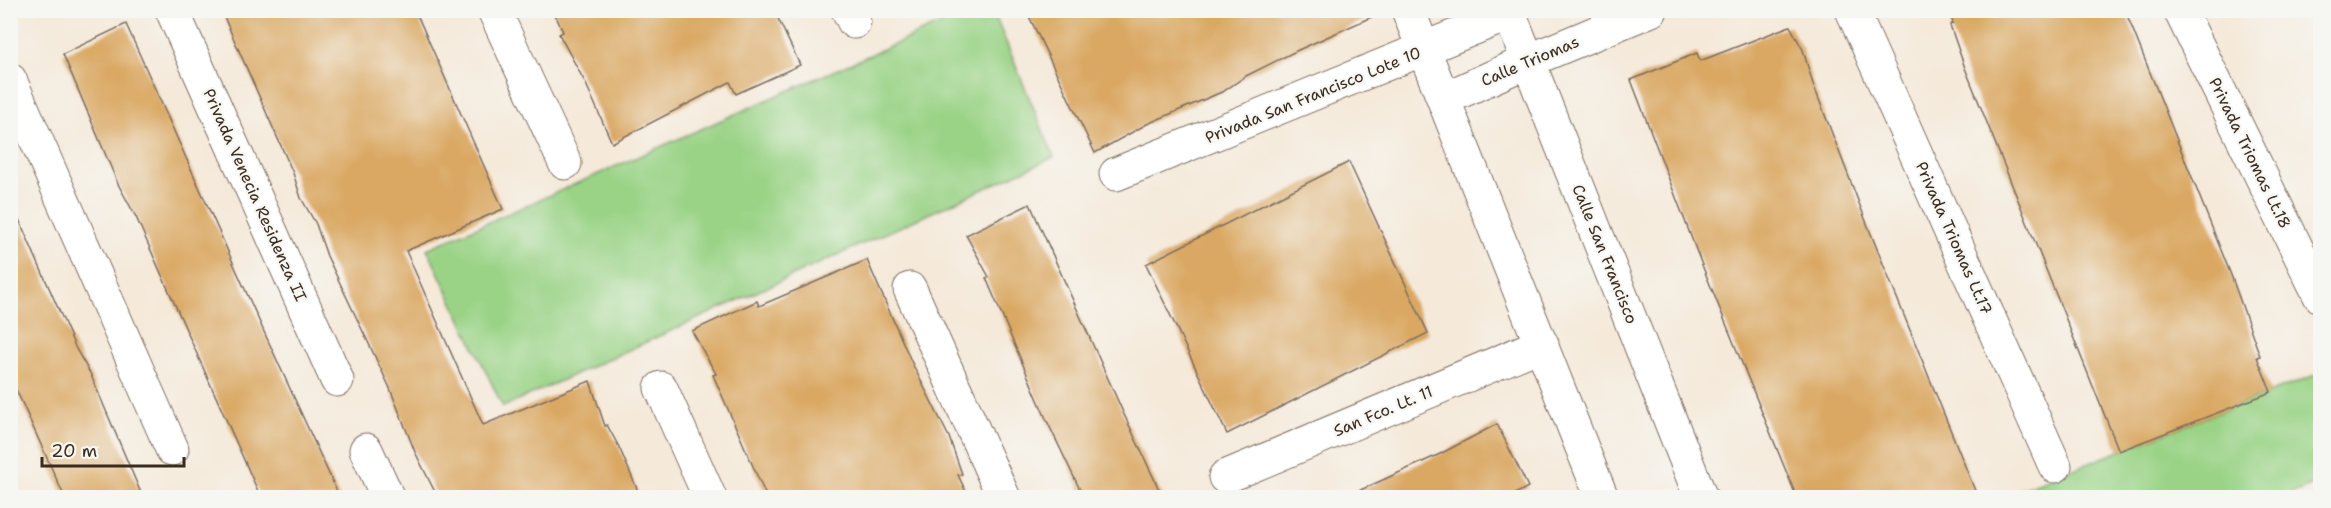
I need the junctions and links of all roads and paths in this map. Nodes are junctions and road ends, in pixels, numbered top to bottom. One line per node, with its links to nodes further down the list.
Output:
1 (172, 10): 17 (street, Privada Venecia Residenza II)
2 (494, 10): 12 (street)
3 (1408, 10): 8 (street)
4 (1651, 10): 9 (street, Calle Triomas)
5 (1852, 10): 21 (street, Privada Triomas Lt.17)
6 (2180, 10): 15 (street, Privada Triomas Lt.18)
7 (1508, 12): 8 (street, Privada San Francisco Lote 10); 9 (street, Calle San Francisco)
8 (1424, 50): 11 (street); 13 (street, Privada San Francisco Lote 10)
9 (1528, 61): 11 (street, Calle Triomas); 27 (street, Calle San Francisco)
10 (10, 80): 19 (street)
11 (1444, 99): 16 (street)
12 (565, 163)
13 (1116, 174)
14 (910, 289): 25 (street)
15 (2320, 296)
16 (1542, 344): 22 (street, San Fco. Lt. 11); 26 (street)
17 (337, 380)
18 (661, 388): 24 (street)
19 (171, 449)
20 (366, 450): 23 (street)
21 (2055, 466)
22 (1225, 477)
23 (388, 498)
24 (710, 498)
25 (1004, 498)
26 (1602, 498)
27 (1701, 498)

